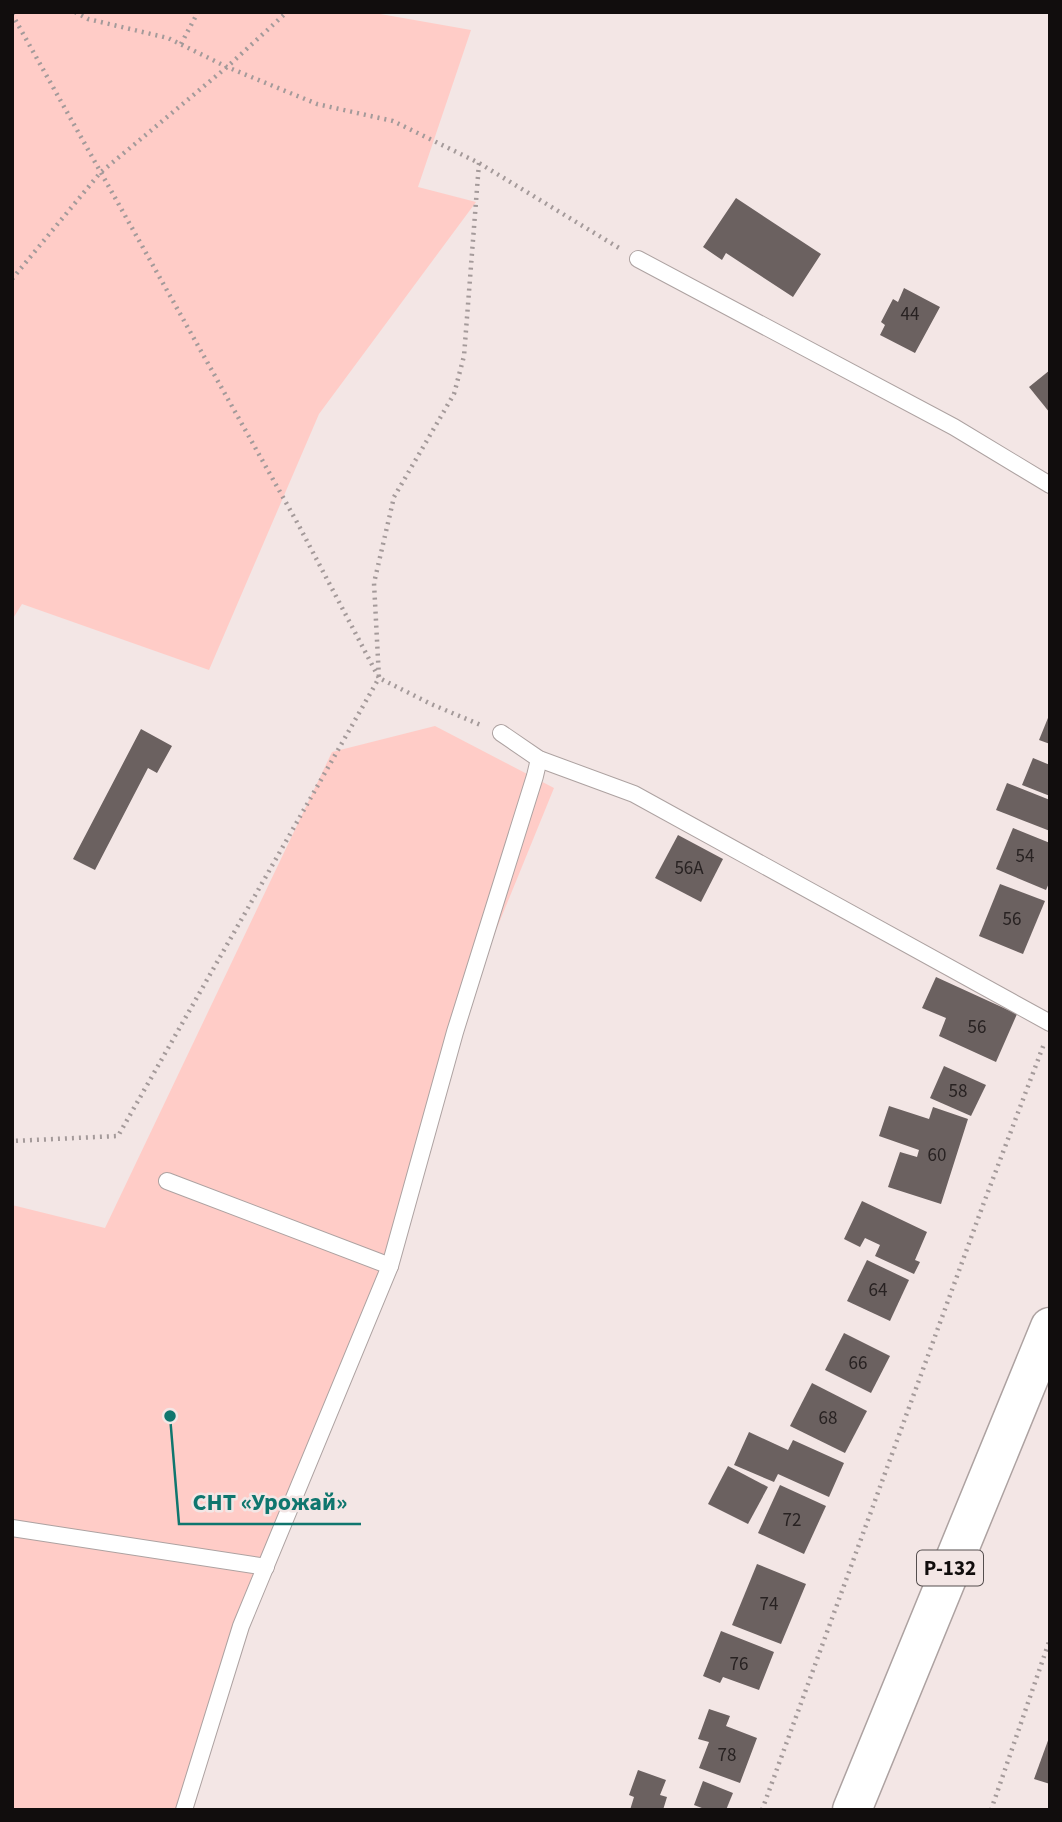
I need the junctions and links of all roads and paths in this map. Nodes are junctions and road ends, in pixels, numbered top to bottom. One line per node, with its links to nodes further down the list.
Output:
1 (75, 12): 5 (path)
2 (198, 12): 5 (path)
3 (287, 12): 6 (path)
4 (12, 14): 8 (path)
5 (181, 44): 6 (path)
6 (227, 67): 7 (path); 8 (path)
7 (479, 163): 9 (path); 12 (path)
8 (100, 173): 10 (path); 12 (path)
9 (638, 259): 11 (lane)
10 (12, 279)
11 (1050, 485)
12 (379, 678): 13 (path); 17 (path)
13 (501, 733): 14 (lane)
14 (539, 759): 15 (lane); 19 (lane)
15 (1050, 1023)
16 (1045, 1042): 25 (path)
17 (12, 1142)
18 (167, 1181): 19 (lane)
19 (390, 1266): 22 (lane)
20 (1050, 1327): 26 (main road, Р-132)
21 (12, 1528): 22 (lane)
22 (265, 1567): 24 (lane)
23 (1050, 1639): 27 (path)
24 (184, 1810)
25 (762, 1810)
26 (852, 1810)
27 (991, 1810)

